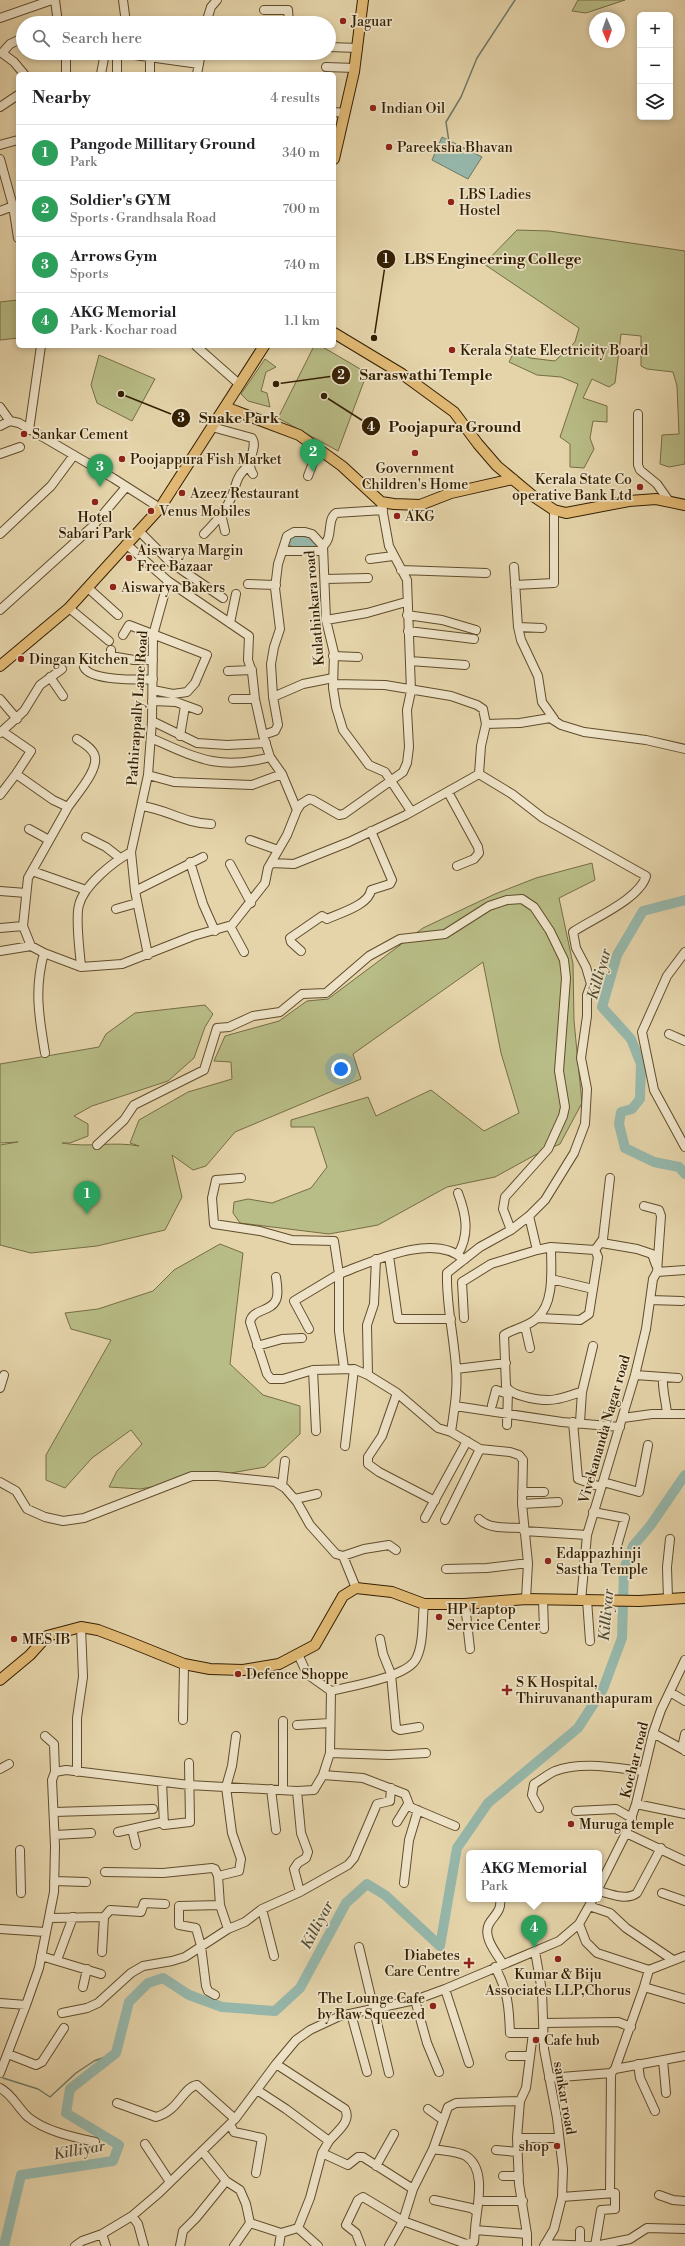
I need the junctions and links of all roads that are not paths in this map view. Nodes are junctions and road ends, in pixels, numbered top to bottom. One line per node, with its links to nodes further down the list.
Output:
1 (53, 0): 6 (street); 10 (street)
2 (123, 0): 7 (street)
3 (217, 0): 8 (street)
4 (363, 0): 13 (main road)
5 (264, 10): 9 (street)
6 (56, 16)
7 (125, 16)
8 (208, 16)
9 (288, 16)
10 (0, 18)
11 (16, 41): 14 (street)
12 (336, 47): 13 (street)
13 (358, 48): 23 (main road)
14 (1, 52): 24 (street)
15 (66, 60): 25 (street)
16 (104, 60): 26 (street)
17 (117, 60): 27 (street)
18 (150, 60): 28 (street)
19 (177, 60): 21 (street)
20 (200, 60): 21 (street)
21 (199, 64): 29 (street)
22 (326, 67): 23 (street)
23 (355, 68): 33 (main road)
24 (22, 72)
25 (66, 72)
26 (101, 72)
27 (117, 72)
28 (150, 72)
29 (197, 72)
30 (16, 96): 31 (street)
31 (0, 107)
32 (336, 112): 33 (street)
33 (345, 113): 36 (main road)
34 (16, 141): 35 (street)
35 (0, 145)
36 (336, 149)
37 (0, 159): 38 (street)
38 (13, 206): 39 (street); 40 (street)
39 (0, 211)
40 (16, 225)
41 (336, 334): 60 (main road)
42 (41, 348): 52 (street)
43 (198, 348): 45 (street)
44 (262, 348): 45 (main road)
45 (239, 384): 47 (main road)
46 (0, 407): 49 (street)
47 (225, 407): 51 (main road); 54 (main road)
48 (638, 414): 62 (street)
49 (10, 421): 50 (street); 52 (street)
50 (0, 426)
51 (212, 427): 57 (street); 65 (main road)
52 (29, 430): 56 (street)
53 (20, 447): 55 (street)
54 (324, 453): 59 (street); 63 (main road)
55 (0, 454)
56 (74, 455): 61 (street); 70 (street)
57 (249, 465): 58 (street); 67 (street)
58 (253, 474)
59 (308, 476)
60 (514, 479): 63 (main road); 66 (main road)
61 (126, 487): 65 (street); 91 (street)
62 (669, 501): 64 (main road); 66 (main road)
63 (382, 506): 73 (street); 75 (street)
64 (685, 506)
65 (160, 508): 69 (main road)
66 (554, 510): 85 (street)
67 (221, 514): 68 (street); 71 (street)
68 (225, 531)
69 (140, 532): 72 (main road); 88 (street)
70 (0, 534)
71 (204, 534)
72 (126, 544): 82 (street); 86 (main road)
73 (323, 548): 74 (street); 74 (street, Kulathinkara road); 81 (street, Kulathinkara road)
74 (282, 550): 84 (street, Kulathinkara road)
75 (393, 556): 76 (street); 78 (street)
76 (370, 559)
77 (514, 567): 85 (street)
78 (401, 570): 79 (street); 89 (street)
79 (486, 573)
80 (368, 578): 81 (street)
81 (325, 579): 94 (street, Kulathinkara road)
82 (168, 581): 95 (street); 100 (street, Pathirappally Lane Road)
83 (248, 584): 84 (street)
84 (276, 585): 119 (street, Kulathinkara road)
85 (515, 585): 96 (street)
86 (88, 588): 90 (main road); 92 (street)
87 (236, 594): 95 (street)
88 (223, 598)
89 (406, 602): 93 (street); 94 (street)
90 (70, 608): 101 (street); 108 (main road)
91 (0, 610)
92 (118, 615)
93 (407, 615): 98 (street); 98 (street)
94 (326, 620): 103 (street, Kulathinkara road)
95 (230, 624): 111 (street)
96 (518, 626): 97 (street); 127 (street)
97 (542, 628)
98 (408, 631): 106 (street)
99 (123, 635): 100 (street)
100 (153, 635): 105 (street, Pathirappally Lane Road); 116 (street)
101 (109, 641)
102 (111, 650): 105 (street)
103 (333, 656): 104 (street); 115 (street, Kulathinkara road)
104 (358, 656)
105 (153, 660): 114 (street, Pathirappally Lane Road)
106 (410, 660): 107 (street); 117 (street)
107 (465, 665)
108 (0, 666)
109 (84, 667): 114 (street)
110 (62, 669): 113 (street)
111 (252, 670): 112 (street); 122 (street)
112 (228, 671)
113 (50, 677): 118 (street); 126 (street)
114 (153, 679): 116 (street, Pathirappally Lane Road)
115 (333, 681): 117 (street); 119 (street); 141 (street, Kulathinkara road)
116 (153, 690): 123 (street, Pathirappally Lane Road)
117 (411, 691): 129 (street); 141 (street)
118 (63, 696)
119 (273, 697): 134 (street, Kulathinkara road)
120 (0, 699): 126 (street)
121 (233, 699): 122 (street)
122 (255, 699): 134 (street)
123 (152, 701): 124 (street); 128 (street, Pathirappally Lane Road)
124 (185, 706): 125 (street); 131 (street)
125 (198, 710)
126 (17, 719): 130 (street)
127 (554, 719): 129 (street); 135 (street)
128 (152, 721): 131 (street); 132 (street, Pathirappally Lane Road)
129 (486, 724): 139 (street)
130 (1, 732): 137 (street)
131 (180, 736): 134 (street)
132 (151, 738): 136 (street); 140 (street, Pathirappally Lane Road)
133 (77, 739): 145 (street)
134 (264, 739): 136 (street)
135 (685, 749)
136 (270, 756): 138 (street)
137 (16, 774): 143 (street); 145 (street)
138 (282, 774): 140 (street); 146 (street)
139 (479, 774): 142 (street); 191 (street)
140 (148, 775): 144 (street, Pathirappally Lane Road)
141 (390, 780): 146 (street); 147 (street, Kulathinkara road)
142 (448, 792): 147 (street); 161 (street)
143 (0, 795)
144 (142, 806): 148 (street); 155 (street, Pathirappally Lane Road)
145 (68, 807): 152 (street)
146 (297, 810): 154 (street)
147 (411, 811): 150 (street)
148 (211, 824)
149 (29, 829): 152 (street)
150 (371, 831): 159 (street); 176 (street)
151 (86, 837): 157 (street)
152 (49, 840): 162 (street)
153 (250, 840): 154 (street)
154 (278, 850): 159 (street)
155 (131, 852): 157 (street); 165 (street, Pathirappally Lane Road)
156 (203, 857): 158 (street)
157 (120, 858): 163 (street)
158 (190, 862): 165 (street); 173 (street)
159 (271, 863): 168 (street)
160 (230, 864): 168 (street)
161 (457, 866)
162 (32, 871): 163 (street); 166 (street)
163 (86, 890): 181 (street)
164 (0, 891): 166 (street)
165 (135, 891): 167 (street, Pathirappally Lane Road)
166 (26, 893): 170 (street)
167 (137, 903): 169 (street); 180 (street, Pathirappally Lane Road)
168 (251, 903): 171 (street)
169 (116, 909)
170 (23, 926): 172 (street); 174 (street)
171 (230, 926): 173 (street); 177 (street)
172 (0, 928)
173 (215, 931): 180 (street)
174 (31, 946): 175 (street); 179 (street)
175 (0, 951)
176 (301, 951)
177 (244, 952)
178 (685, 952): 186 (street)
179 (44, 953): 181 (street); 184 (street)
180 (148, 955): 181 (street)
181 (82, 967)
182 (669, 1034): 183 (street)
183 (685, 1041)
184 (45, 1053)
185 (97, 1144): 192 (street)
186 (685, 1147)
187 (241, 1178): 202 (street)
188 (610, 1178): 193 (street)
189 (458, 1193): 198 (street)
190 (644, 1206): 201 (street, Vivekananda Nagar road)
191 (529, 1216): 192 (street); 195 (street)
192 (511, 1230): 198 (street)
193 (603, 1239): 196 (street); 201 (street)
194 (551, 1247): 195 (street); 196 (street); 204 (street)
195 (537, 1250): 208 (street)
196 (595, 1250): 205 (street)
197 (389, 1256): 198 (street); 199 (street); 210 (street)
198 (461, 1257): 210 (street)
199 (376, 1259): 202 (street); 223 (street)
200 (685, 1270): 201 (street)
201 (660, 1271): 206 (street, Vivekananda Nagar road)
202 (339, 1274): 212 (street); 218 (street)
203 (276, 1277): 214 (street)
204 (551, 1279): 205 (street); 209 (street)
205 (593, 1289): 209 (street)
206 (650, 1300): 207 (street); 224 (street, Vivekananda Nagar road)
207 (682, 1301)
208 (464, 1318)
209 (538, 1318): 211 (street)
210 (451, 1320): 220 (street)
211 (525, 1326): 216 (street); 217 (street)
212 (309, 1329)
213 (302, 1338): 214 (street)
214 (258, 1346): 221 (street)
215 (593, 1346): 229 (street)
216 (530, 1348)
217 (506, 1363): 220 (street); 228 (street)
218 (344, 1368): 219 (street); 221 (street)
219 (354, 1369): 223 (street); 244 (street)
220 (456, 1369): 232 (street)
221 (312, 1370): 240 (street)
222 (4, 1375): 227 (street)
223 (368, 1375): 230 (street)
224 (634, 1375): 225 (street); 236 (street, Vivekananda Nagar road)
225 (663, 1377): 226 (street); 234 (street)
226 (678, 1378)
227 (0, 1388)
228 (508, 1392): 229 (street); 231 (street); 233 (street)
229 (582, 1392): 237 (street)
230 (397, 1393): 241 (street); 254 (street)
231 (492, 1405)
232 (455, 1406): 233 (street); 241 (street)
233 (508, 1414): 237 (street); 238 (street)
234 (667, 1414): 235 (street); 236 (street)
235 (685, 1414)
236 (623, 1418): 239 (street, Vivekananda Nagar road)
237 (577, 1422): 239 (street); 248 (street)
238 (507, 1425)
239 (620, 1427): 248 (street, Vivekananda Nagar road)
240 (316, 1431)
241 (451, 1432): 242 (street)
242 (466, 1441): 245 (street); 254 (street)
243 (648, 1445): 248 (street)
244 (345, 1446)
245 (480, 1449): 250 (street); 260 (street)
246 (285, 1461): 249 (street)
247 (0, 1482): 249 (street)
248 (602, 1484): 257 (street, Vivekananda Nagar road)
249 (282, 1486): 253 (street)
250 (522, 1492): 251 (street); 256 (street)
251 (544, 1492)
252 (317, 1494): 253 (street)
253 (295, 1499): 266 (street)
254 (435, 1501): 258 (street)
255 (558, 1502): 256 (street)
256 (522, 1504): 261 (street)
257 (593, 1512): 262 (street, Vivekananda Nagar road); 264 (street)
258 (425, 1518)
259 (479, 1519): 261 (street)
260 (445, 1520)
261 (524, 1529): 262 (street); 267 (street)
262 (587, 1535): 274 (street, Vivekananda Nagar road)
263 (670, 1539): 272 (street)
264 (617, 1546)
265 (396, 1550): 266 (street)
266 (343, 1556): 269 (street)
267 (528, 1563): 268 (street); 271 (street)
268 (446, 1569)
269 (356, 1588): 275 (main road); 282 (main road)
270 (685, 1598): 272 (main road)
271 (526, 1599): 273 (main road); 276 (main road)
272 (668, 1599): 274 (main road)
273 (543, 1600): 274 (main road); 278 (street)
274 (584, 1600): 280 (street, Vivekananda Nagar road)
275 (424, 1604): 276 (main road); 285 (street)
276 (465, 1604): 281 (street)
277 (81, 1627): 284 (main road); 286 (main road); 307 (street)
278 (544, 1629)
279 (380, 1639): 285 (street)
280 (590, 1641)
281 (470, 1649)
282 (298, 1654): 284 (main road); 287 (street)
283 (685, 1660): 288 (street, Kochar road)
284 (184, 1664): 290 (street)
285 (391, 1674): 287 (street); 294 (street)
286 (0, 1680)
287 (331, 1691): 292 (street)
288 (670, 1692): 289 (street); 295 (street, Kochar road)
289 (685, 1701)
290 (183, 1720)
291 (283, 1722): 314 (street)
292 (330, 1723): 293 (street); 300 (street)
293 (296, 1725)
294 (419, 1726)
295 (653, 1733): 299 (street); 305 (street, Kochar road)
296 (685, 1734): 299 (street)
297 (45, 1736): 306 (street)
298 (236, 1736): 311 (street)
299 (685, 1751)
300 (330, 1752): 301 (street); 308 (street)
301 (426, 1753)
302 (190, 1763): 310 (street)
303 (9, 1764): 304 (street)
304 (0, 1769)
305 (643, 1771): 317 (street, Kochar road); 319 (street)
306 (55, 1772): 307 (street); 322 (street)
307 (77, 1772): 309 (street)
308 (323, 1775): 312 (street); 315 (street)
309 (162, 1782): 310 (street); 325 (street)
310 (188, 1785): 311 (street); 325 (street)
311 (226, 1787): 313 (street); 339 (street)
312 (392, 1788): 316 (street); 344 (street)
313 (271, 1789): 314 (street); 329 (street)
314 (283, 1789): 315 (street)
315 (297, 1791): 344 (street)
316 (408, 1804): 320 (street); 326 (street)
317 (636, 1804): 323 (street); 324 (street, Kochar road)
318 (153, 1808): 322 (street)
319 (539, 1808)
320 (418, 1810): 327 (street); 343 (street)
321 (576, 1811): 324 (street)
322 (54, 1812): 333 (street)
323 (685, 1814)
324 (632, 1818): 332 (street, Kochar road)
325 (163, 1822): 328 (street)
326 (397, 1822)
327 (455, 1826)
328 (132, 1829): 330 (street); 334 (street)
329 (276, 1830)
330 (118, 1832)
331 (91, 1833): 333 (street)
332 (626, 1833): 335 (street); 342 (street, Kochar road)
333 (55, 1835): 340 (street)
334 (136, 1845)
335 (661, 1848): 337 (street); 346 (street)
336 (20, 1850): 345 (street)
337 (685, 1861)
338 (105, 1872): 339 (street)
339 (218, 1876): 352 (street)
340 (54, 1881): 341 (street); 356 (street)
341 (86, 1882)
342 (602, 1882)
343 (404, 1883)
344 (300, 1892): 353 (street)
345 (21, 1893)
346 (602, 1893)
347 (662, 1893): 348 (street)
348 (685, 1901)
349 (499, 1902): 370 (street)
350 (591, 1902): 357 (street); 369 (street)
351 (166, 1904): 355 (street)
352 (220, 1905): 358 (street); 361 (street)
353 (262, 1909): 358 (street); 366 (street)
354 (73, 1917): 355 (street); 356 (street); 368 (street)
355 (104, 1917): 364 (street)
356 (50, 1918): 360 (street)
357 (579, 1924): 363 (street); 372 (street)
358 (228, 1929): 361 (street)
359 (0, 1930): 360 (street)
360 (45, 1932): 365 (street)
361 (201, 1946): 377 (street); 383 (street)
362 (359, 1947): 382 (street)
363 (535, 1951): 370 (street); 385 (street, sankar road)
364 (102, 1952)
365 (41, 1956): 368 (street); 381 (street)
366 (274, 1956)
367 (685, 1956): 369 (street)
368 (57, 1960): 371 (street)
369 (673, 1960): 372 (street)
370 (499, 1966): 376 (street); 388 (street)
371 (87, 1969): 373 (street); 374 (street)
372 (649, 1970): 375 (street)
373 (101, 1974)
374 (83, 1987)
375 (644, 1987): 378 (street); 386 (street)
376 (446, 1990): 379 (street); 395 (street)
377 (215, 1995)
378 (685, 1999)
379 (415, 2000): 382 (street); 400 (street)
380 (0, 2003): 381 (street)
381 (26, 2005): 390 (street)
382 (373, 2009): 384 (street); 402 (street)
383 (62, 2013)
384 (351, 2014): 396 (street); 399 (street)
385 (543, 2023): 386 (street); 389 (street, sankar road)
386 (630, 2027): 398 (street)
387 (64, 2028): 390 (street)
388 (533, 2033): 389 (street); 392 (street)
389 (543, 2033): 403 (street, sankar road)
390 (8, 2054): 401 (street)
391 (510, 2056): 392 (street)
392 (530, 2056): 407 (street)
393 (685, 2056): 394 (street)
394 (663, 2060): 397 (street); 406 (street)
395 (469, 2063)
396 (276, 2064): 405 (street); 416 (street)
397 (638, 2064): 398 (street); 410 (street)
398 (613, 2071): 403 (street); 431 (street)
399 (367, 2072)
400 (439, 2072)
401 (0, 2073)
402 (389, 2073)
403 (549, 2078): 415 (street, sankar road)
404 (0, 2088): 417 (street)
405 (258, 2090): 412 (street); 416 (street)
406 (666, 2093)
407 (520, 2101): 411 (street); 414 (street)
408 (117, 2103): 412 (street)
409 (428, 2109): 411 (street)
410 (655, 2110)
411 (443, 2120): 419 (street)
412 (232, 2121): 420 (street); 425 (street)
413 (394, 2134): 424 (street)
414 (517, 2138): 415 (street); 422 (street)
415 (559, 2138): 433 (street, sankar road)
416 (329, 2141): 423 (street)
417 (95, 2142)
418 (145, 2144): 429 (street)
419 (433, 2149): 430 (street); 438 (street)
420 (202, 2150): 428 (street); 429 (street)
421 (496, 2150): 422 (street)
422 (517, 2152): 427 (street)
423 (322, 2153): 424 (street); 442 (street)
424 (376, 2166): 430 (street)
425 (256, 2173)
426 (503, 2176): 427 (street)
427 (519, 2176): 435 (street)
428 (226, 2181): 441 (street); 455 (street)
429 (170, 2182): 439 (street)
430 (413, 2189): 440 (street)
431 (610, 2192): 433 (street); 463 (street)
432 (659, 2195): 436 (street)
433 (562, 2198): 451 (street, sankar road)
434 (434, 2200): 438 (street)
435 (523, 2201): 437 (street); 448 (street)
436 (685, 2201)
437 (484, 2202)
438 (476, 2211): 444 (street)
439 (132, 2216): 447 (street); 454 (street)
440 (403, 2221): 444 (street); 459 (street); 460 (street)
441 (250, 2223): 446 (street); 456 (street)
442 (298, 2228): 446 (street); 458 (street)
443 (685, 2229): 449 (street)
444 (475, 2230): 448 (street)
445 (580, 2231): 462 (street)
446 (281, 2233): 457 (street)
447 (102, 2234): 450 (street); 453 (street)
448 (527, 2234): 461 (street)
449 (630, 2242): 463 (street)
450 (82, 2243): 452 (street)
451 (544, 2245): 462 (street)
452 (75, 2246)
453 (106, 2246)
454 (144, 2246)
455 (180, 2246)
456 (234, 2246)
457 (279, 2246)
458 (318, 2246)
459 (361, 2246)
460 (389, 2246)
461 (527, 2246)
462 (580, 2246): 463 (street)
463 (595, 2246)

